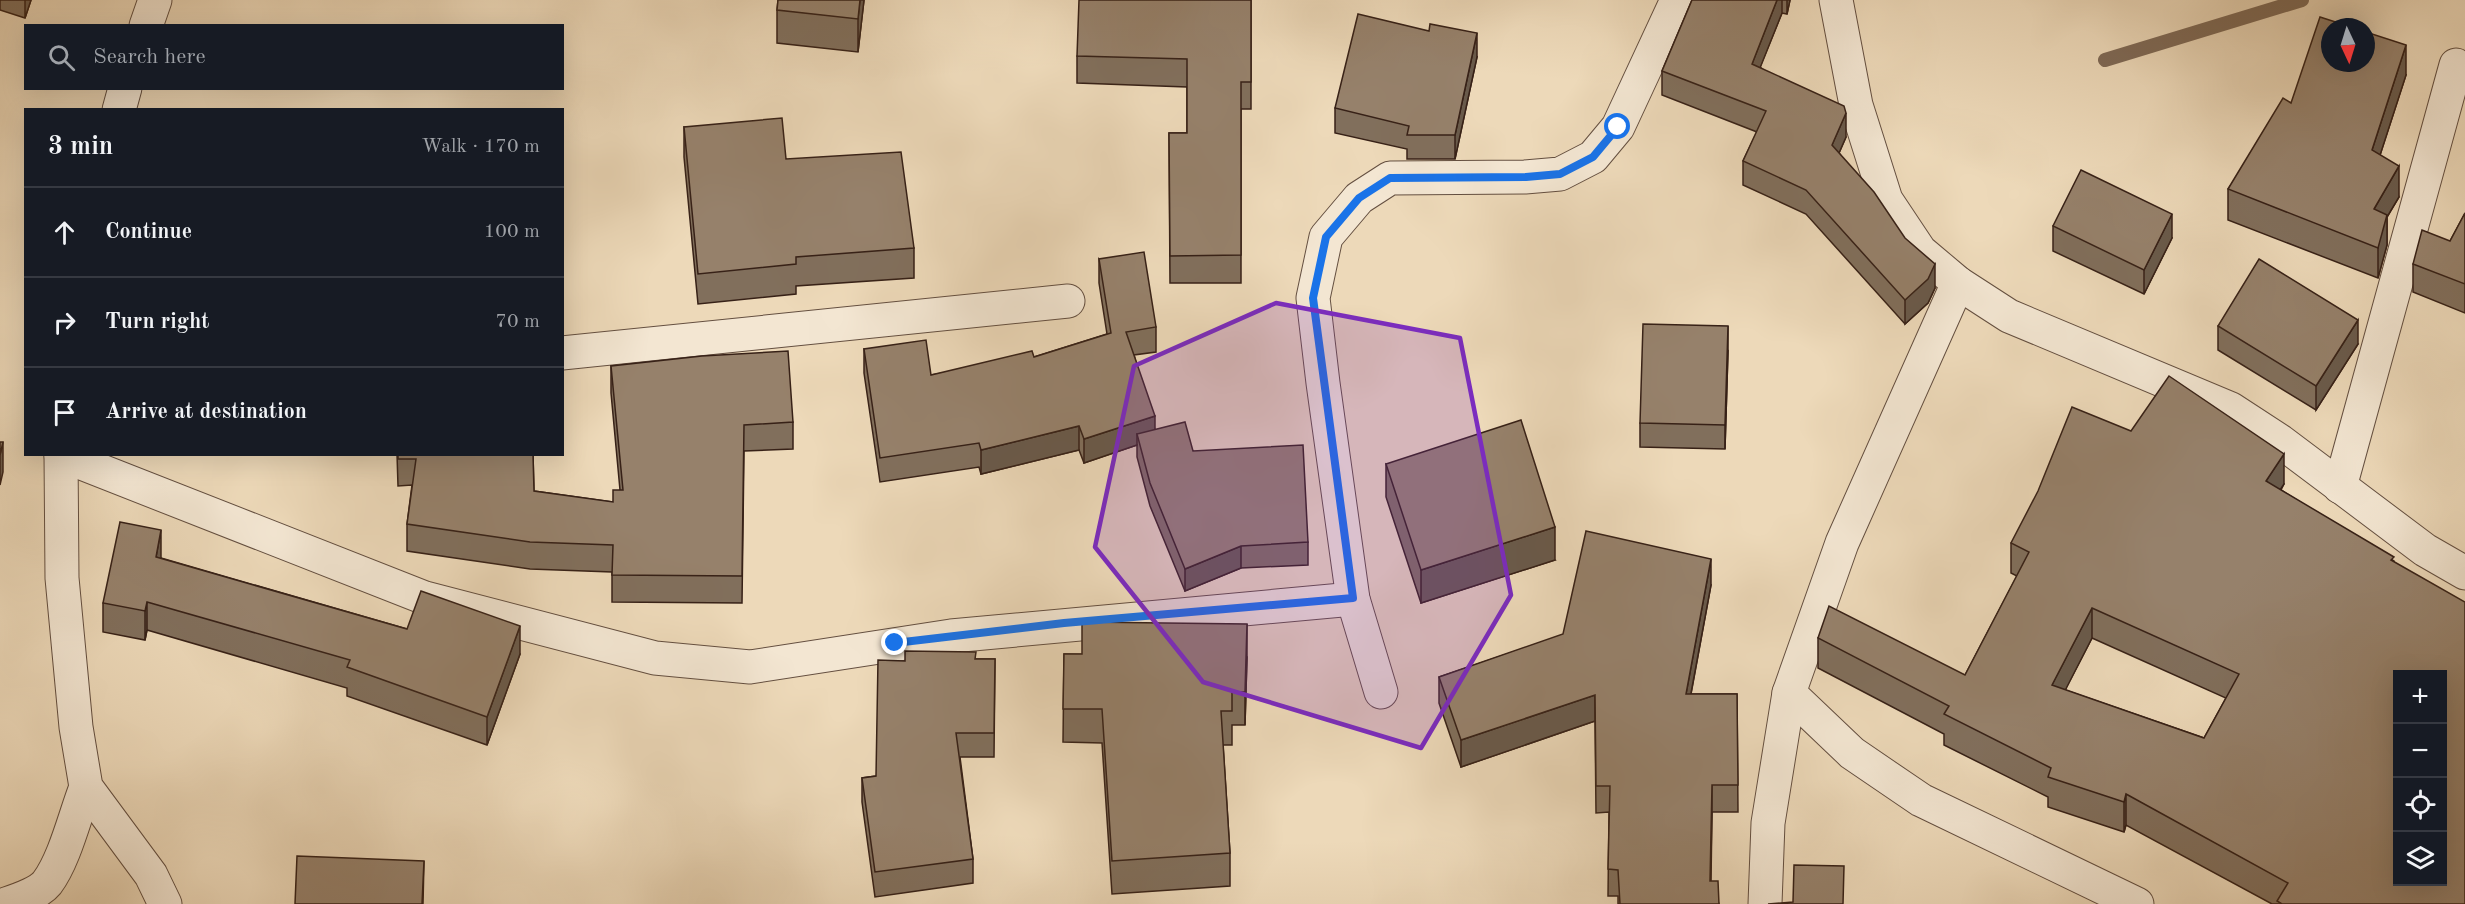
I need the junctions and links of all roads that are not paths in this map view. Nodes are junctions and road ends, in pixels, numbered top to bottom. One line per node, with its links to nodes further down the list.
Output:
1 (155, 0): 4 (street)
2 (1677, 0): 15 (street)
3 (1836, 0): 8 (street)
4 (147, 24)
5 (2456, 65): 13 (street)
6 (124, 90): 7 (street)
7 (119, 108)
8 (1958, 283): 13 (street); 17 (street)
9 (1068, 301): 10 (street)
10 (564, 353)
11 (61, 456): 18 (street)
12 (64, 456): 15 (street)
13 (2340, 487): 14 (street)
14 (2465, 573)
15 (1353, 598): 16 (street)
16 (1381, 692)
17 (1789, 693): 21 (street); 22 (street)
18 (86, 787): 19 (street); 20 (street)
19 (6, 904)
20 (165, 904)
21 (1765, 904)
22 (2137, 904)

